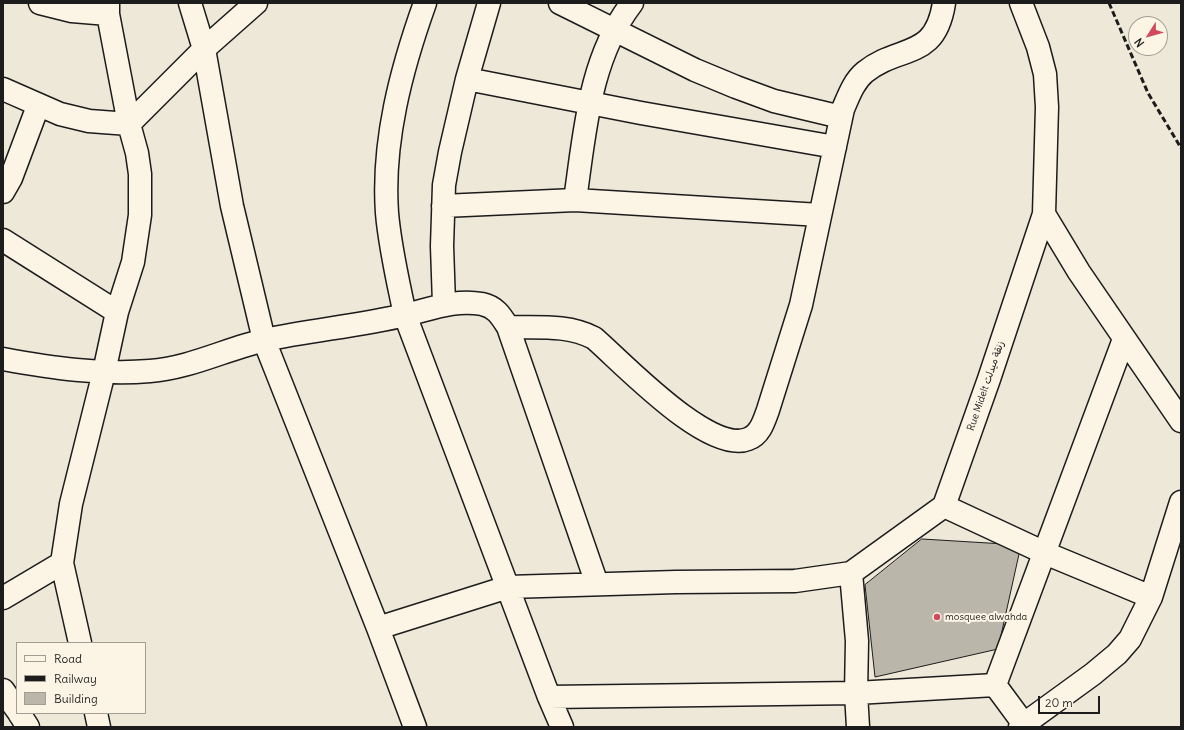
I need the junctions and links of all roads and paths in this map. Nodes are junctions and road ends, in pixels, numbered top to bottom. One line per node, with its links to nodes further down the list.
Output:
1 (40, 3): 10 (street)
2 (190, 3): 12 (street)
3 (256, 3): 12 (street)
4 (425, 3): 28 (street)
5 (489, 3): 13 (street)
6 (560, 3): 11 (street)
7 (632, 3): 11 (street)
8 (944, 3): 17 (street)
9 (1021, 3): 23 (street, Rue Midelt زنقة ميدلت)
10 (108, 8): 18 (street)
11 (614, 30): 15 (street); 17 (street)
12 (204, 49): 18 (street); 31 (street)
13 (467, 79): 15 (street); 22 (street)
14 (3, 89): 16 (street)
15 (589, 102): 19 (street); 21 (street)
16 (38, 106): 18 (street); 20 (street)
17 (841, 117): 19 (street)
18 (129, 124): 27 (street)
19 (835, 147): 24 (street)
20 (6, 181)
21 (575, 200): 22 (street); 24 (street)
22 (443, 206): 26 (street)
23 (1044, 214): 30 (street); 36 (street, Rue Midelt زنقة ميدلت)
24 (820, 215): 29 (street)
25 (3, 240): 27 (street)
26 (444, 304): 28 (street); 29 (street)
27 (117, 312): 33 (street)
28 (405, 315): 31 (street); 41 (street)
29 (508, 327): 40 (street)
30 (1124, 339): 34 (street); 37 (street)
31 (264, 340): 33 (street); 44 (street)
32 (3, 359): 33 (street)
33 (104, 372): 38 (street)
34 (1181, 421)
35 (1181, 502): 42 (street)
36 (944, 506): 37 (street); 39 (street)
37 (1044, 553): 42 (street); 46 (street)
38 (62, 563): 43 (street); 45 (street)
39 (851, 573): 40 (street); 48 (street)
40 (597, 584): 41 (street)
41 (508, 587): 44 (street); 49 (street)
42 (1151, 597): 53 (street)
43 (3, 598)
44 (378, 628): 56 (street)
45 (80, 642)
46 (995, 685): 48 (street); 53 (street)
47 (3, 690): 50 (street)
48 (856, 693): 49 (street); 58 (street)
49 (549, 697): 57 (street)
50 (16, 709)
51 (20, 714): 54 (street)
52 (96, 714): 55 (street)
53 (1023, 726)
54 (28, 727)
55 (99, 727)
56 (415, 727)
57 (562, 727)
58 (858, 727)

